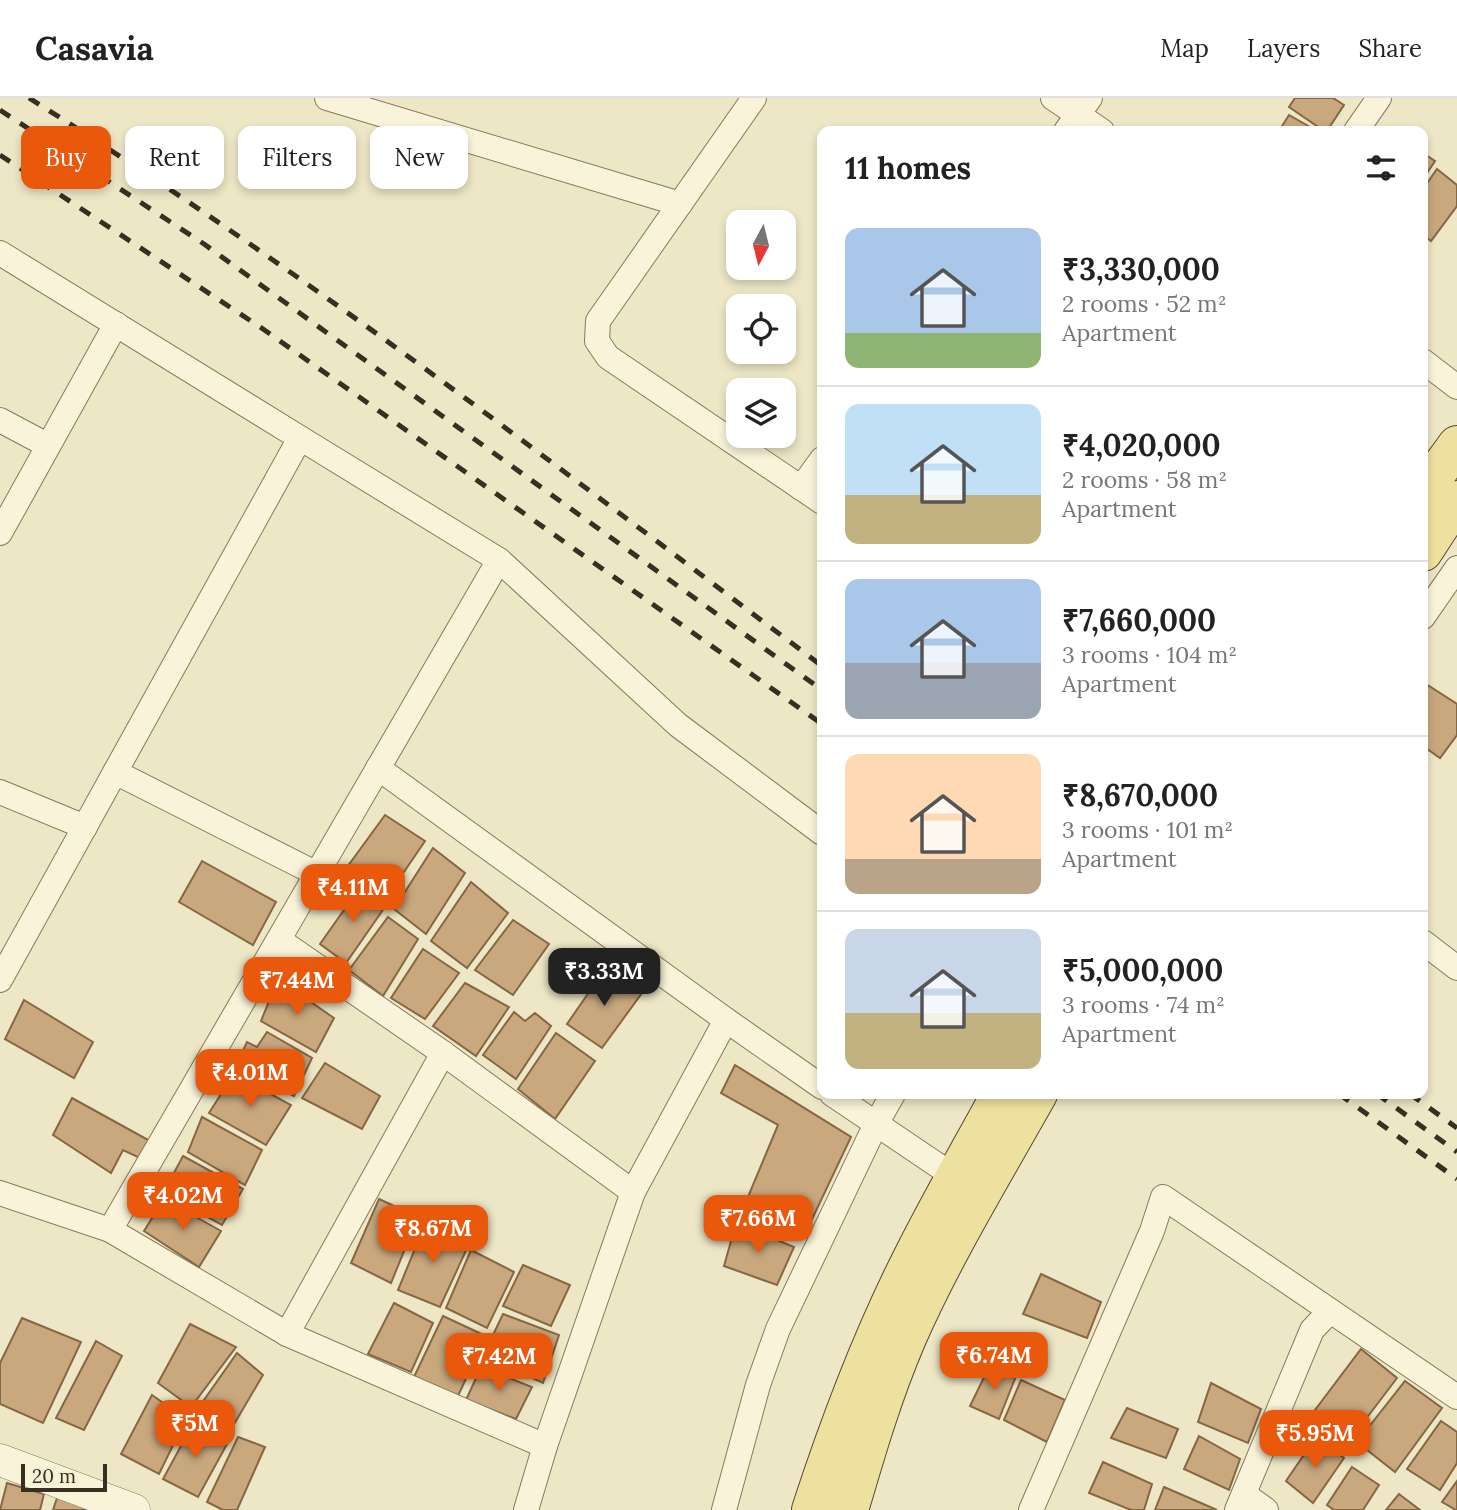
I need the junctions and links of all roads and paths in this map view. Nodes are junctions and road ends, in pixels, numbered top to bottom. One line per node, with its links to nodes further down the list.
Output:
1 (327, 98): 8 (street)
2 (754, 98): 8 (street)
3 (1053, 98): 5 (street)
4 (1379, 98): 7 (street)
5 (1078, 115): 6 (street)
6 (1094, 126)
7 (1359, 126)
8 (680, 204): 19 (street)
9 (0, 253): 10 (street)
10 (116, 324): 14 (street); 15 (street)
11 (1428, 365): 12 (street)
12 (1457, 387)
13 (0, 420): 15 (street)
14 (300, 438): 24 (street); 28 (street)
15 (47, 444): 22 (street)
16 (1457, 445): 18 (main road)
17 (817, 466): 19 (street)
18 (1428, 485)
19 (801, 488): 20 (street)
20 (817, 499)
21 (1457, 500): 23 (main road)
22 (0, 533)
23 (1428, 544)
24 (499, 560): 27 (street); 31 (street)
25 (1457, 568): 26 (street)
26 (1428, 610)
27 (378, 768): 32 (street); 37 (street)
28 (115, 772): 30 (street); 32 (street)
29 (0, 792): 30 (street)
30 (85, 827): 36 (street)
31 (817, 829)
32 (317, 874): 33 (street)
33 (279, 940): 38 (street); 48 (street)
34 (1428, 946): 35 (street)
35 (1457, 967)
36 (0, 980)
37 (726, 1020): 39 (street); 46 (street)
38 (443, 1053): 46 (street); 50 (street)
39 (817, 1084)
40 (839, 1099): 44 (street)
41 (890, 1099): 44 (street)
42 (998, 1099): 45 (main road)
43 (1035, 1099): 59 (main road)
44 (876, 1124): 45 (street); 57 (street)
45 (955, 1177): 58 (main road)
46 (633, 1192): 52 (street)
47 (0, 1193): 48 (street)
48 (110, 1230): 50 (street)
49 (1330, 1311): 51 (street); 54 (street); 60 (street)
50 (287, 1334): 52 (street)
51 (1457, 1397)
52 (545, 1446): 56 (street)
53 (0, 1460): 55 (street)
54 (1240, 1502): 61 (street)
55 (134, 1510)
56 (526, 1510)
57 (724, 1510)
58 (811, 1510)
59 (849, 1510)
60 (1031, 1510)
61 (1266, 1510)

